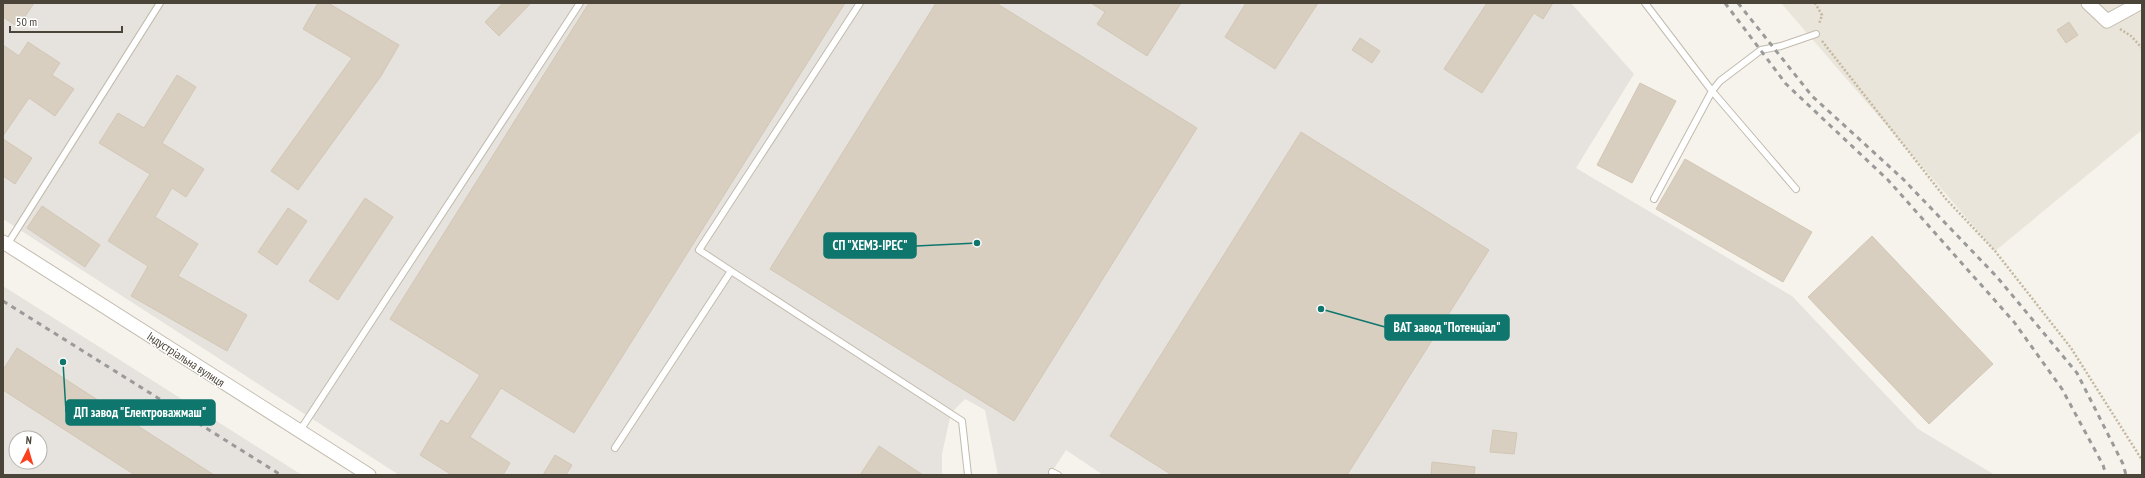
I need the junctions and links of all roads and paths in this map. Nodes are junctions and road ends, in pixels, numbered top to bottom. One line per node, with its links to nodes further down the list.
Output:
1 (160, 3): 14 (lane)
2 (580, 3): 16 (lane)
3 (860, 3): 15 (lane)
4 (1645, 3): 11 (lane)
5 (1815, 3): 9 (path)
6 (2088, 3): 8 (street)
7 (2140, 3): 8 (street)
8 (2107, 21): 10 (path)
9 (1816, 34): 11 (lane); 18 (path)
10 (2142, 48)
11 (1712, 91): 12 (lane); 13 (lane)
12 (1796, 189)
13 (1654, 199)
14 (5, 243): 16 (street, Індустріальна вулиця)
15 (731, 271): 17 (lane); 20 (lane)
16 (299, 432): 19 (street, Індустріальна вулиця)
17 (616, 448)
18 (2142, 460)
19 (369, 475)
20 (968, 475)

